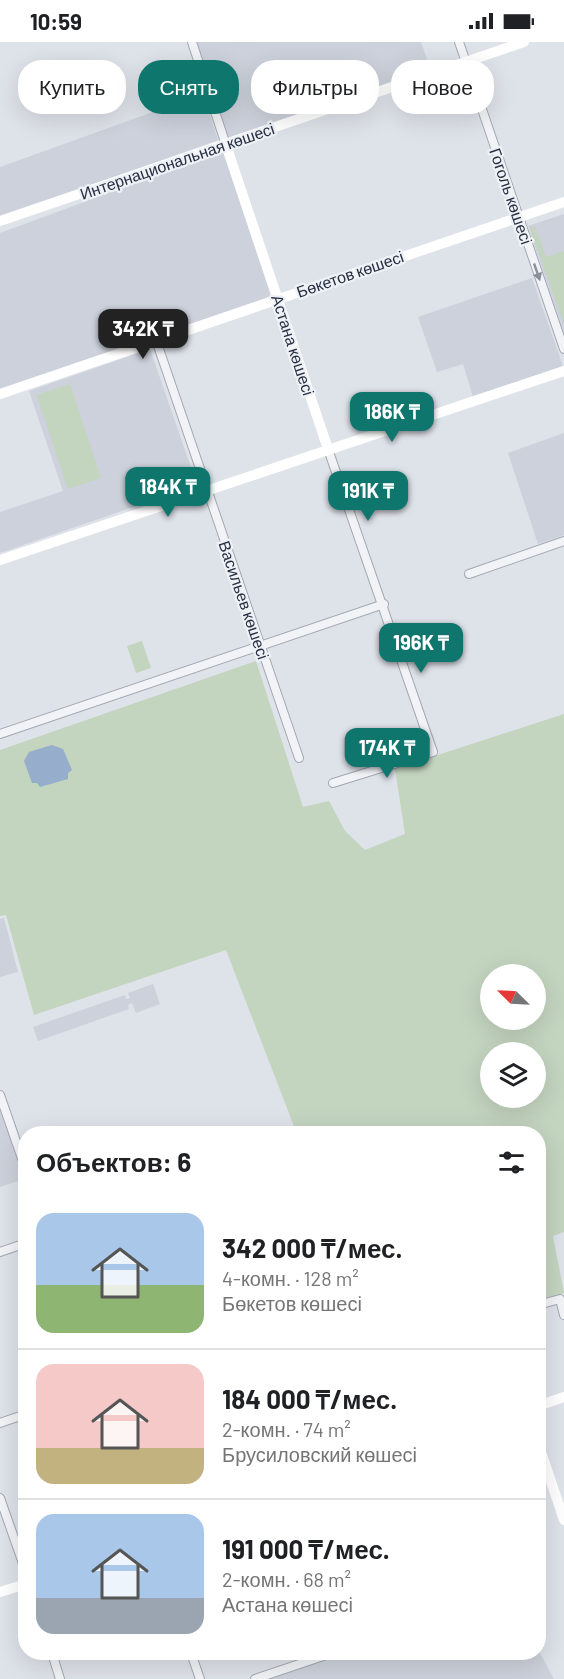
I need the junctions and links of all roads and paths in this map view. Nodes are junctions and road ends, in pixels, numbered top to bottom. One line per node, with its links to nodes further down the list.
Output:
1 (192, 42): 8 (street, Астана көшесі)
2 (459, 42): 4 (street, Гоголь көшесі)
3 (524, 42): 5 (main road, Интернациональная көшесі)
4 (465, 60)
5 (472, 60)
6 (391, 88): 8 (main road, Интернациональная көшесі)
7 (483, 114): 10 (street, Гоголь көшесі)
8 (226, 144): 11 (main road, Интернациональная көшесі); 12 (main road, Астана көшесі)
9 (564, 202): 10 (main road, Бөкетов көшесі)
10 (518, 217): 12 (main road, Бөкетов көшесі); 14 (street, Гоголь көшесі, one-way to 14)
11 (0, 221)
12 (278, 299): 13 (main road, Бөкетов көшесі); 17 (main road, Астана көшесі)
13 (156, 340): 16 (main road, Бөкетов көшесі); 18 (street, Васильев көшесі)
14 (564, 349)
15 (564, 371): 17 (main road)
16 (0, 394)
17 (328, 449): 18 (main road); 22 (street, Астана көшесі)
18 (206, 490): 20 (main road); 23 (street, Васильев көшесі)
19 (564, 541): 21 (street)
20 (0, 560)
21 (469, 574)
22 (384, 604): 23 (street); 26 (street, Астана көшесі)
23 (260, 646): 24 (street); 25 (street, Васильев көшесі)
24 (0, 734)
25 (298, 758)
26 (333, 783)
27 (0, 1095): 28 (street)
28 (18, 1147)
29 (18, 1246): 30 (street)
30 (0, 1252)
31 (546, 1303): 32 (street)
32 (564, 1315)
33 (564, 1397): 34 (main road)
34 (546, 1403)
35 (18, 1417): 36 (street)
36 (0, 1423)
37 (546, 1467): 39 (main road)
38 (0, 1498): 40 (street)
39 (564, 1520)
40 (18, 1549)
41 (18, 1586): 42 (main road)
42 (0, 1592)
43 (54, 1660): 46 (street)
44 (193, 1660): 47 (street)
45 (310, 1660): 48 (street)
46 (60, 1679)
47 (200, 1679)
48 (255, 1679)

